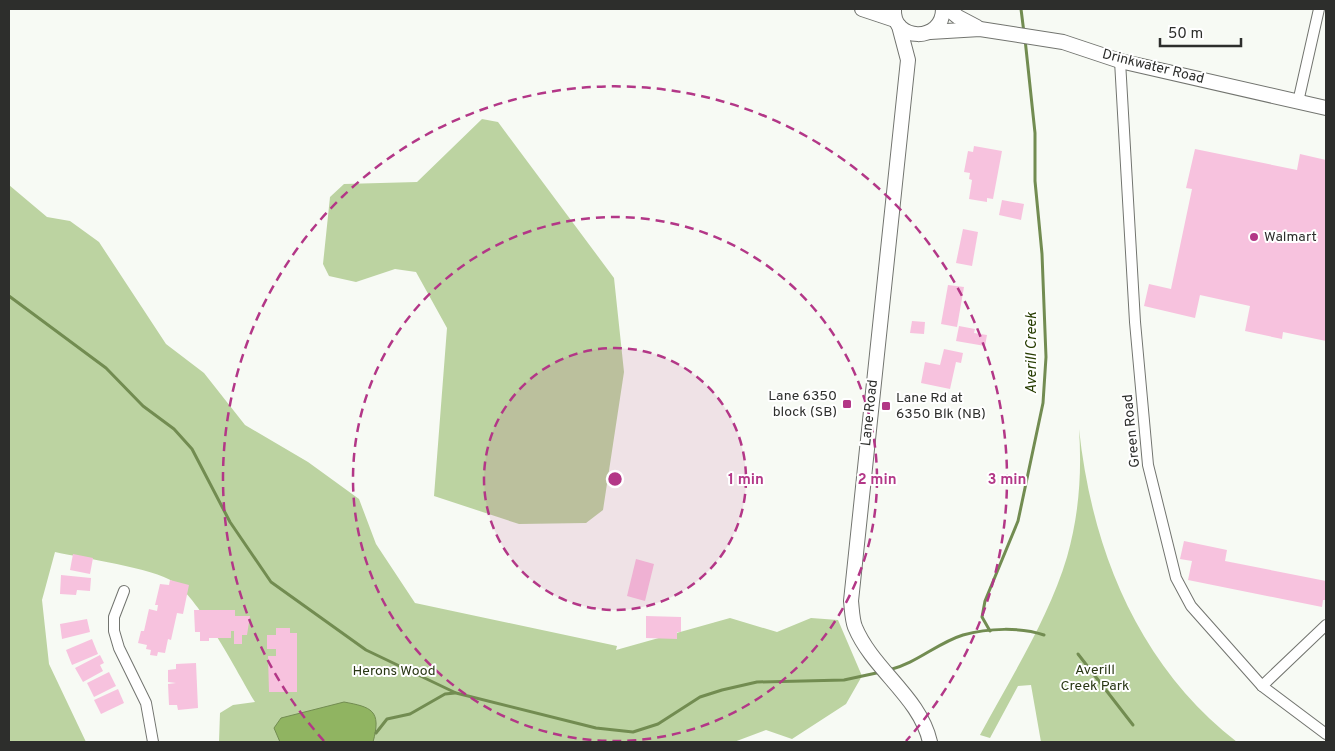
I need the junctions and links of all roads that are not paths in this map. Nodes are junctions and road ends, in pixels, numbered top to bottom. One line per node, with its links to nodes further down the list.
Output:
1 (862, 9): 5 (street)
2 (942, 9): 7 (street, Lane Road)
3 (948, 9): 6 (street, Drinkwater Road)
4 (1318, 9): 10 (street)
5 (896, 18): 7 (street, Drinkwater Road); 8 (street, Lane Road)
6 (980, 28): 7 (street, Drinkwater Road); 9 (street, Drinkwater Road)
7 (928, 33): 8 (street, Lane Road)
8 (908, 60): 17 (street, Lane Road)
9 (1120, 61): 10 (street, Drinkwater Road); 14 (street, Green Road)
10 (1298, 102): 11 (street, Drinkwater Road)
11 (1326, 108)
12 (124, 591): 16 (street)
13 (1326, 625): 14 (street)
14 (1262, 686): 15 (street, Green Road)
15 (1326, 734)
16 (153, 742)
17 (930, 742)

